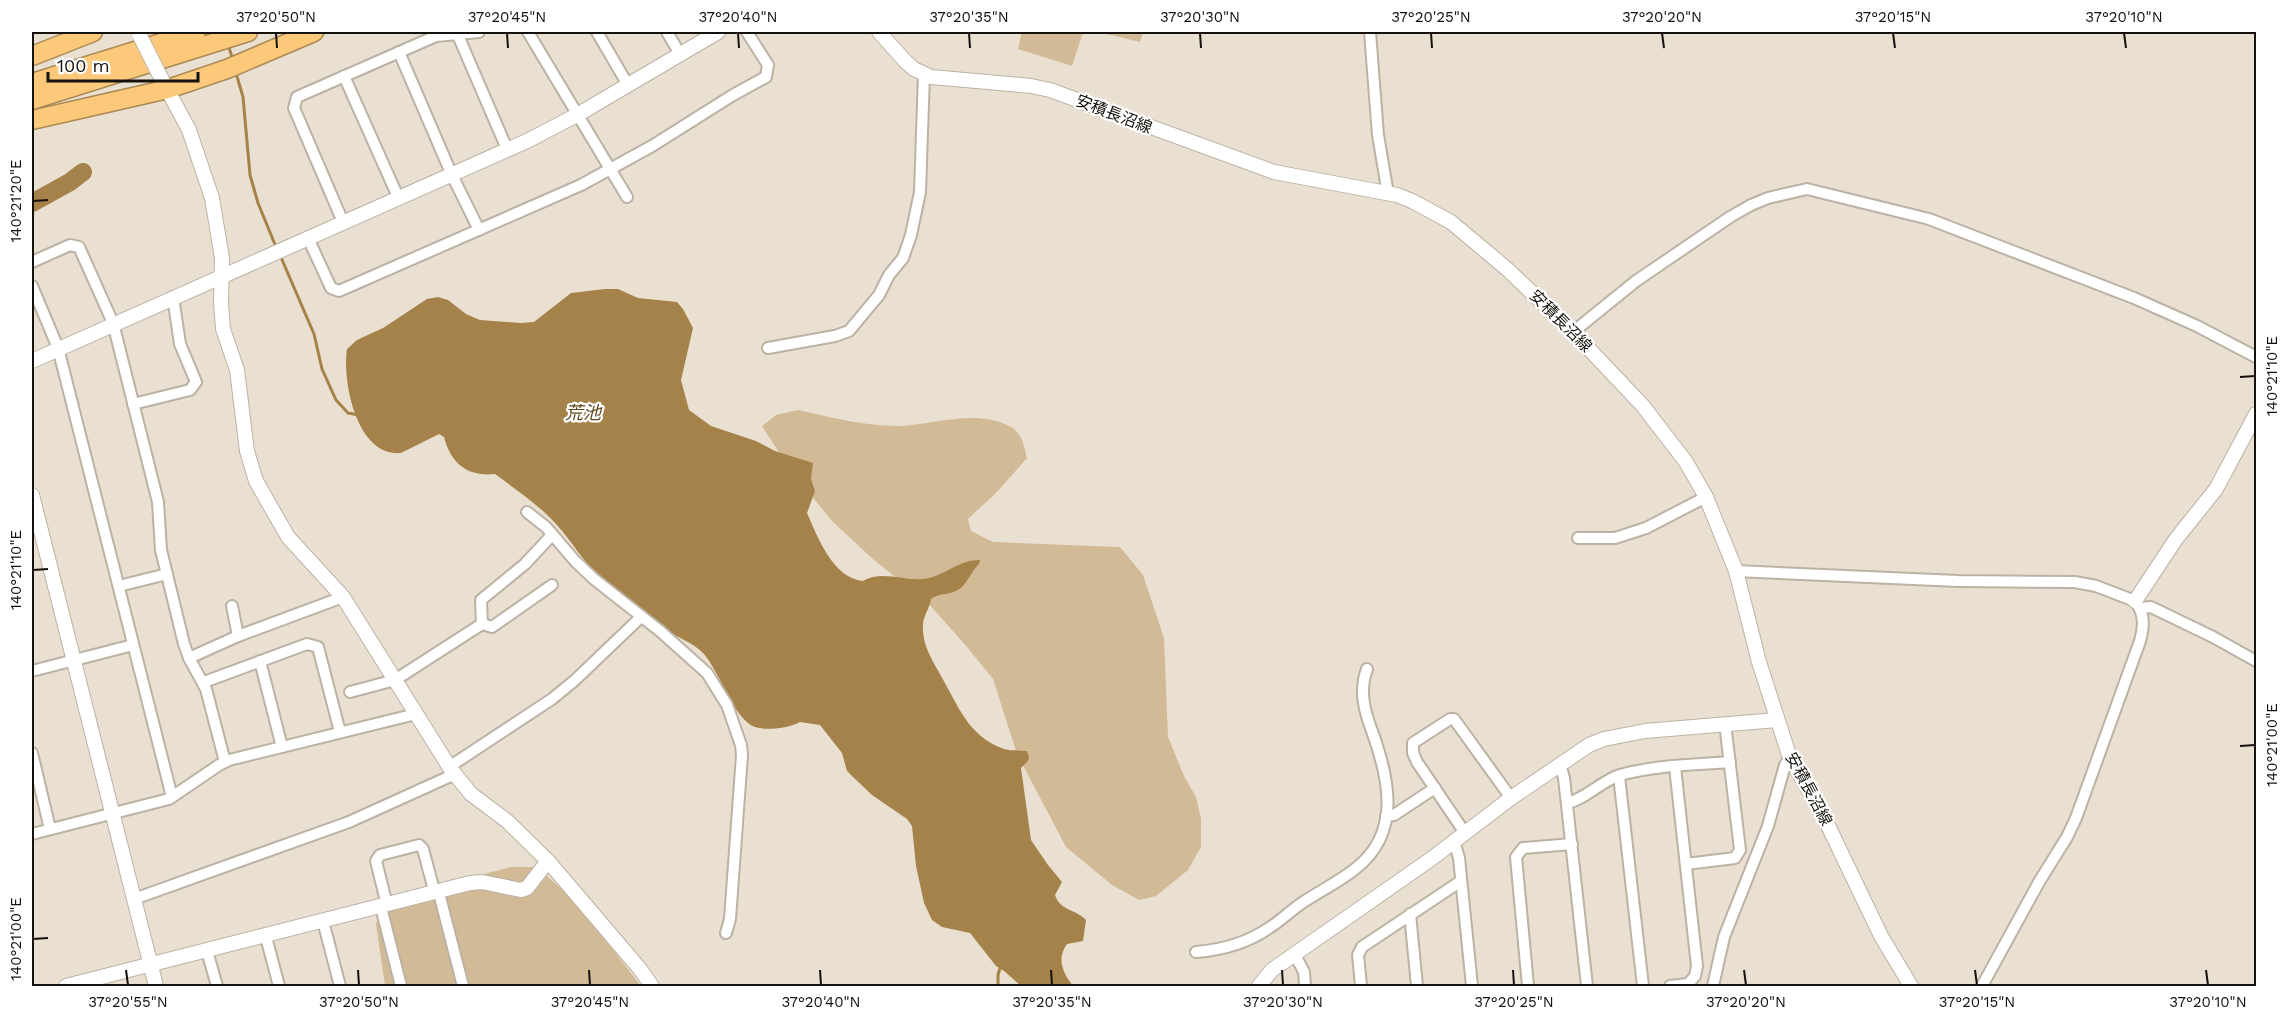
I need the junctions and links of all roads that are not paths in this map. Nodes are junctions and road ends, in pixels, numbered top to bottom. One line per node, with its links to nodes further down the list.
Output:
1 (93, 32): 17 (highway)
2 (196, 32): 20 (highway)
3 (249, 32): 23 (highway)
4 (314, 32): 22 (highway)
5 (479, 32): 13 (street)
6 (528, 32): 24 (street)
7 (597, 32): 21 (street)
8 (667, 32): 16 (street)
9 (718, 32): 16 (street)
10 (747, 32): 27 (street)
11 (879, 32): 18 (street, 安積長沼線)
12 (1370, 32): 29 (street)
13 (457, 33): 15 (street); 26 (street)
14 (139, 34): 22 (street, bridge)
15 (399, 52): 19 (street); 28 (street)
16 (680, 54): 21 (street)
17 (32, 57)
18 (924, 74): 29 (street, 安積長沼線); 42 (street)
19 (344, 76): 31 (street); 32 (street)
20 (32, 83)
21 (628, 85): 24 (street)
22 (168, 89): 25 (highway); 36 (street)
23 (32, 100)
24 (577, 115): 26 (street); 27 (street)
25 (32, 120)
26 (507, 149): 28 (street)
27 (610, 168): 30 (street); 33 (street)
28 (451, 173): 31 (street); 33 (street)
29 (1388, 194): 40 (street, 安積長沼線)
30 (627, 196)
31 (398, 197): 32 (street)
32 (343, 222): 34 (street)
33 (479, 230): 34 (street)
34 (308, 238): 36 (street)
35 (32, 262): 39 (street)
36 (222, 276): 38 (street); 56 (street)
37 (32, 286): 41 (street)
38 (172, 297): 39 (street); 45 (street)
39 (113, 323): 41 (street); 45 (street)
40 (1573, 332): 43 (street); 48 (street, 安積長沼線)
41 (58, 348): 44 (street); 55 (street)
42 (768, 348)
43 (2256, 357)
44 (32, 361)
45 (133, 404): 53 (street)
46 (2256, 414): 57 (street)
47 (32, 495): 64 (street)
48 (1706, 497): 51 (street); 52 (street, 安積長沼線)
49 (527, 512): 50 (street)
50 (552, 536): 59 (street); 60 (street)
51 (1578, 538)
52 (1736, 571): 57 (street); 73 (street, 安積長沼線)
53 (167, 574): 55 (street); 63 (street)
54 (552, 585): 60 (street)
55 (119, 586): 62 (street)
56 (343, 597): 61 (street); 69 (street)
57 (2137, 605): 66 (street); 128 (street)
58 (232, 606): 61 (street)
59 (641, 617): 83 (street); 103 (street)
60 (482, 624): 69 (street)
61 (238, 636): 63 (street)
62 (133, 645): 64 (street); 86 (street)
63 (189, 658): 70 (street)
64 (73, 661): 68 (street); 89 (street)
65 (260, 661): 70 (street); 75 (street); 76 (street)
66 (2256, 661)
67 (1367, 669): 90 (street)
68 (32, 671)
69 (395, 680): 71 (street); 72 (street)
70 (204, 682): 79 (street)
71 (350, 692)
72 (416, 714): 75 (street); 83 (street)
73 (1777, 720): 74 (street); 78 (street, 安積長沼線)
74 (1725, 723): 80 (street); 81 (street)
75 (340, 732): 76 (street)
76 (282, 747): 79 (street)
77 (32, 753): 91 (street)
78 (1790, 758): 126 (street); 127 (street, 安積長沼線)
79 (225, 762): 86 (street)
80 (1730, 762): 82 (street); 96 (street)
81 (1560, 764): 87 (street); 88 (street)
82 (1675, 767): 84 (street); 96 (street)
83 (452, 771): 95 (street); 99 (street)
84 (1619, 776): 88 (street); 124 (street)
85 (1435, 788): 87 (street); 90 (street); 93 (street)
86 (172, 797): 89 (street)
87 (1511, 798): 93 (street)
88 (1567, 803): 94 (street)
89 (112, 814): 91 (street); 99 (street)
90 (1386, 816): 106 (street)
91 (50, 829): 92 (street)
92 (32, 834)
93 (1460, 837): 97 (street); 107 (street)
94 (1572, 844): 122 (street); 123 (street)
95 (548, 861): 98 (street); 116 (street)
96 (1686, 864): 125 (street)
97 (1461, 881): 101 (street); 121 (street)
98 (437, 893): 100 (street); 100 (street); 115 (street)
99 (134, 899): 108 (street)
100 (384, 906): 102 (street); 114 (street)
101 (1410, 914): 119 (street); 120 (street)
102 (323, 921): 104 (street); 113 (street)
103 (726, 933)
104 (266, 937): 105 (street); 112 (street)
105 (207, 951): 108 (street); 111 (street)
106 (1197, 952)
107 (1295, 956): 117 (street); 118 (street)
108 (151, 966): 109 (street); 110 (street)
109 (66, 987)
110 (156, 987)
111 (217, 987)
112 (279, 987)
113 (340, 987)
114 (401, 987)
115 (463, 987)
116 (652, 987)
117 (1259, 987)
118 (1305, 987)
119 (1361, 987)
120 (1417, 987)
121 (1472, 987)
122 (1528, 987)
123 (1587, 987)
124 (1643, 987)
125 (1670, 987)
126 (1713, 987)
127 (1911, 987)
128 (1982, 987)

